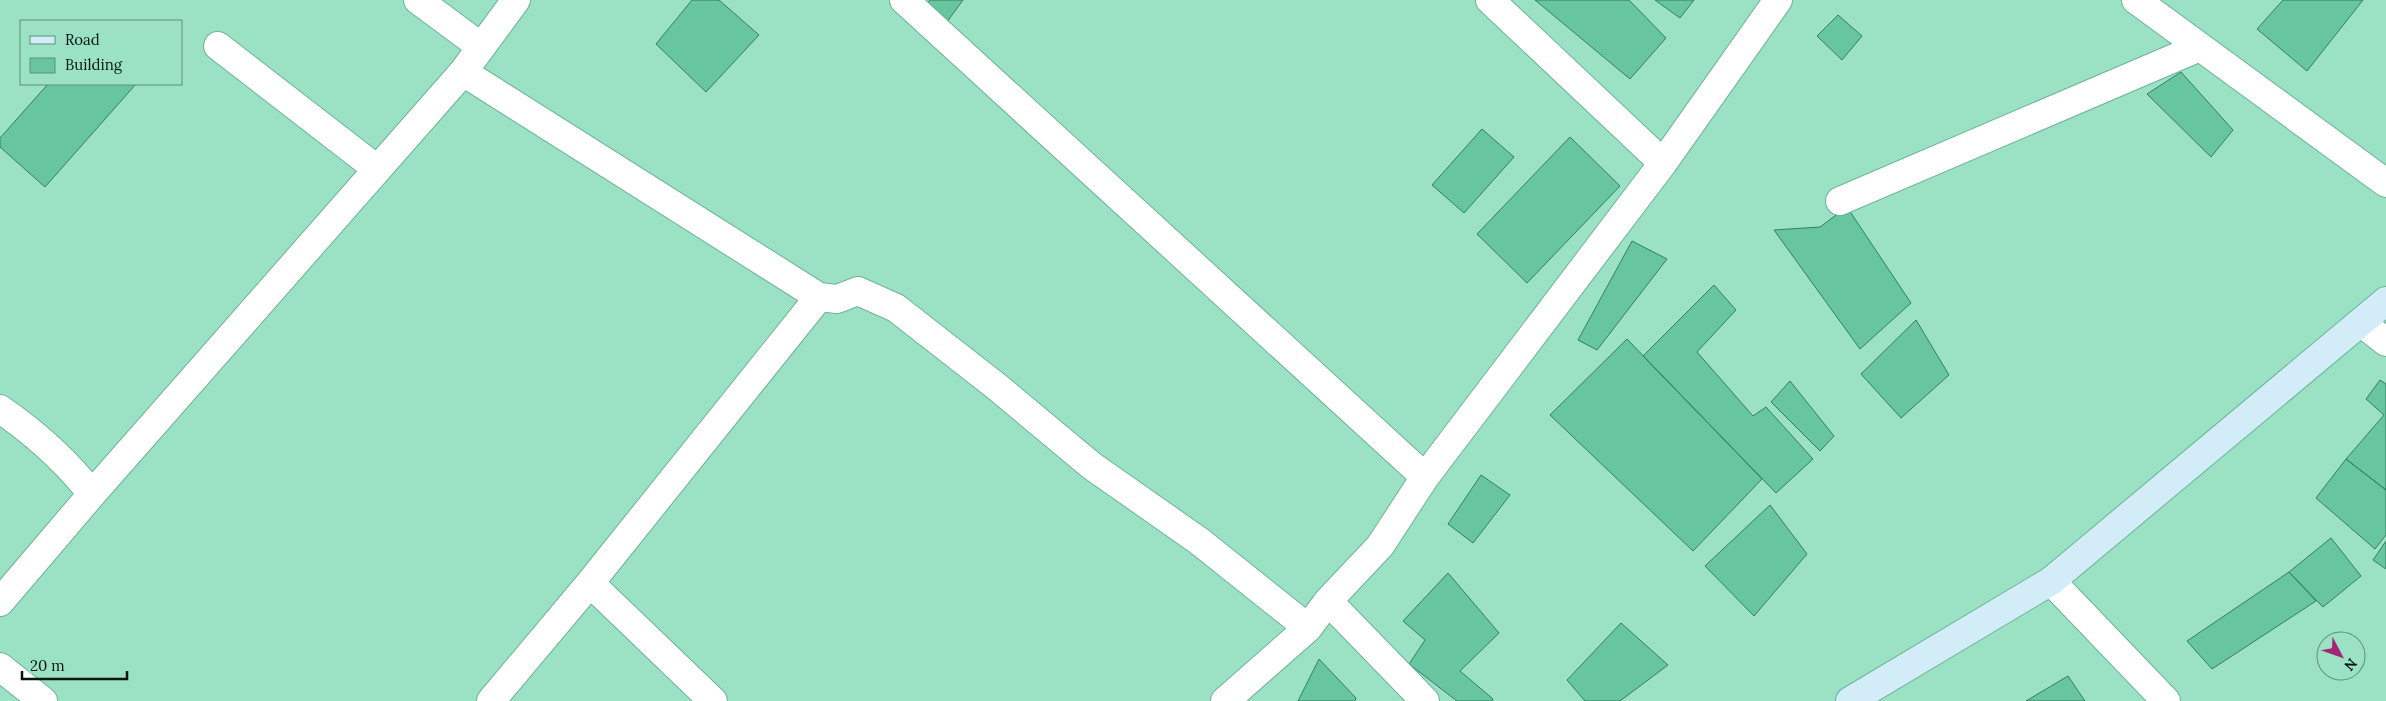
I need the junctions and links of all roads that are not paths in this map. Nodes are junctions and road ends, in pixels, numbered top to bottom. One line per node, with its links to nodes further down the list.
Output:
1 (418, 0): 8 (street)
2 (516, 0): 8 (street)
3 (904, 0): 20 (street)
4 (1490, 0): 11 (street)
5 (1778, 0): 11 (street)
6 (2136, 0): 9 (street)
7 (218, 46): 12 (street)
8 (480, 46): 10 (street)
9 (2200, 47): 13 (street); 14 (street)
10 (463, 72): 12 (street); 15 (street)
11 (1663, 163): 20 (street)
12 (377, 170): 21 (street)
13 (2386, 183)
14 (1840, 201)
15 (819, 297): 23 (street); 26 (street)
16 (2386, 301): 17 (street)
17 (2362, 323): 18 (street); 22 (street)
18 (2386, 342)
19 (0, 409): 21 (street)
20 (1425, 476): 24 (street)
21 (92, 494): 25 (street)
22 (2050, 581): 33 (street); 34 (street)
23 (590, 583): 29 (street); 30 (street)
24 (1328, 601): 26 (street); 32 (street)
25 (0, 602)
26 (1308, 628): 31 (street)
27 (0, 667): 28 (street)
28 (42, 701)
29 (491, 701)
30 (713, 701)
31 (1226, 701)
32 (1425, 701)
33 (1850, 701)
34 (2166, 701)

